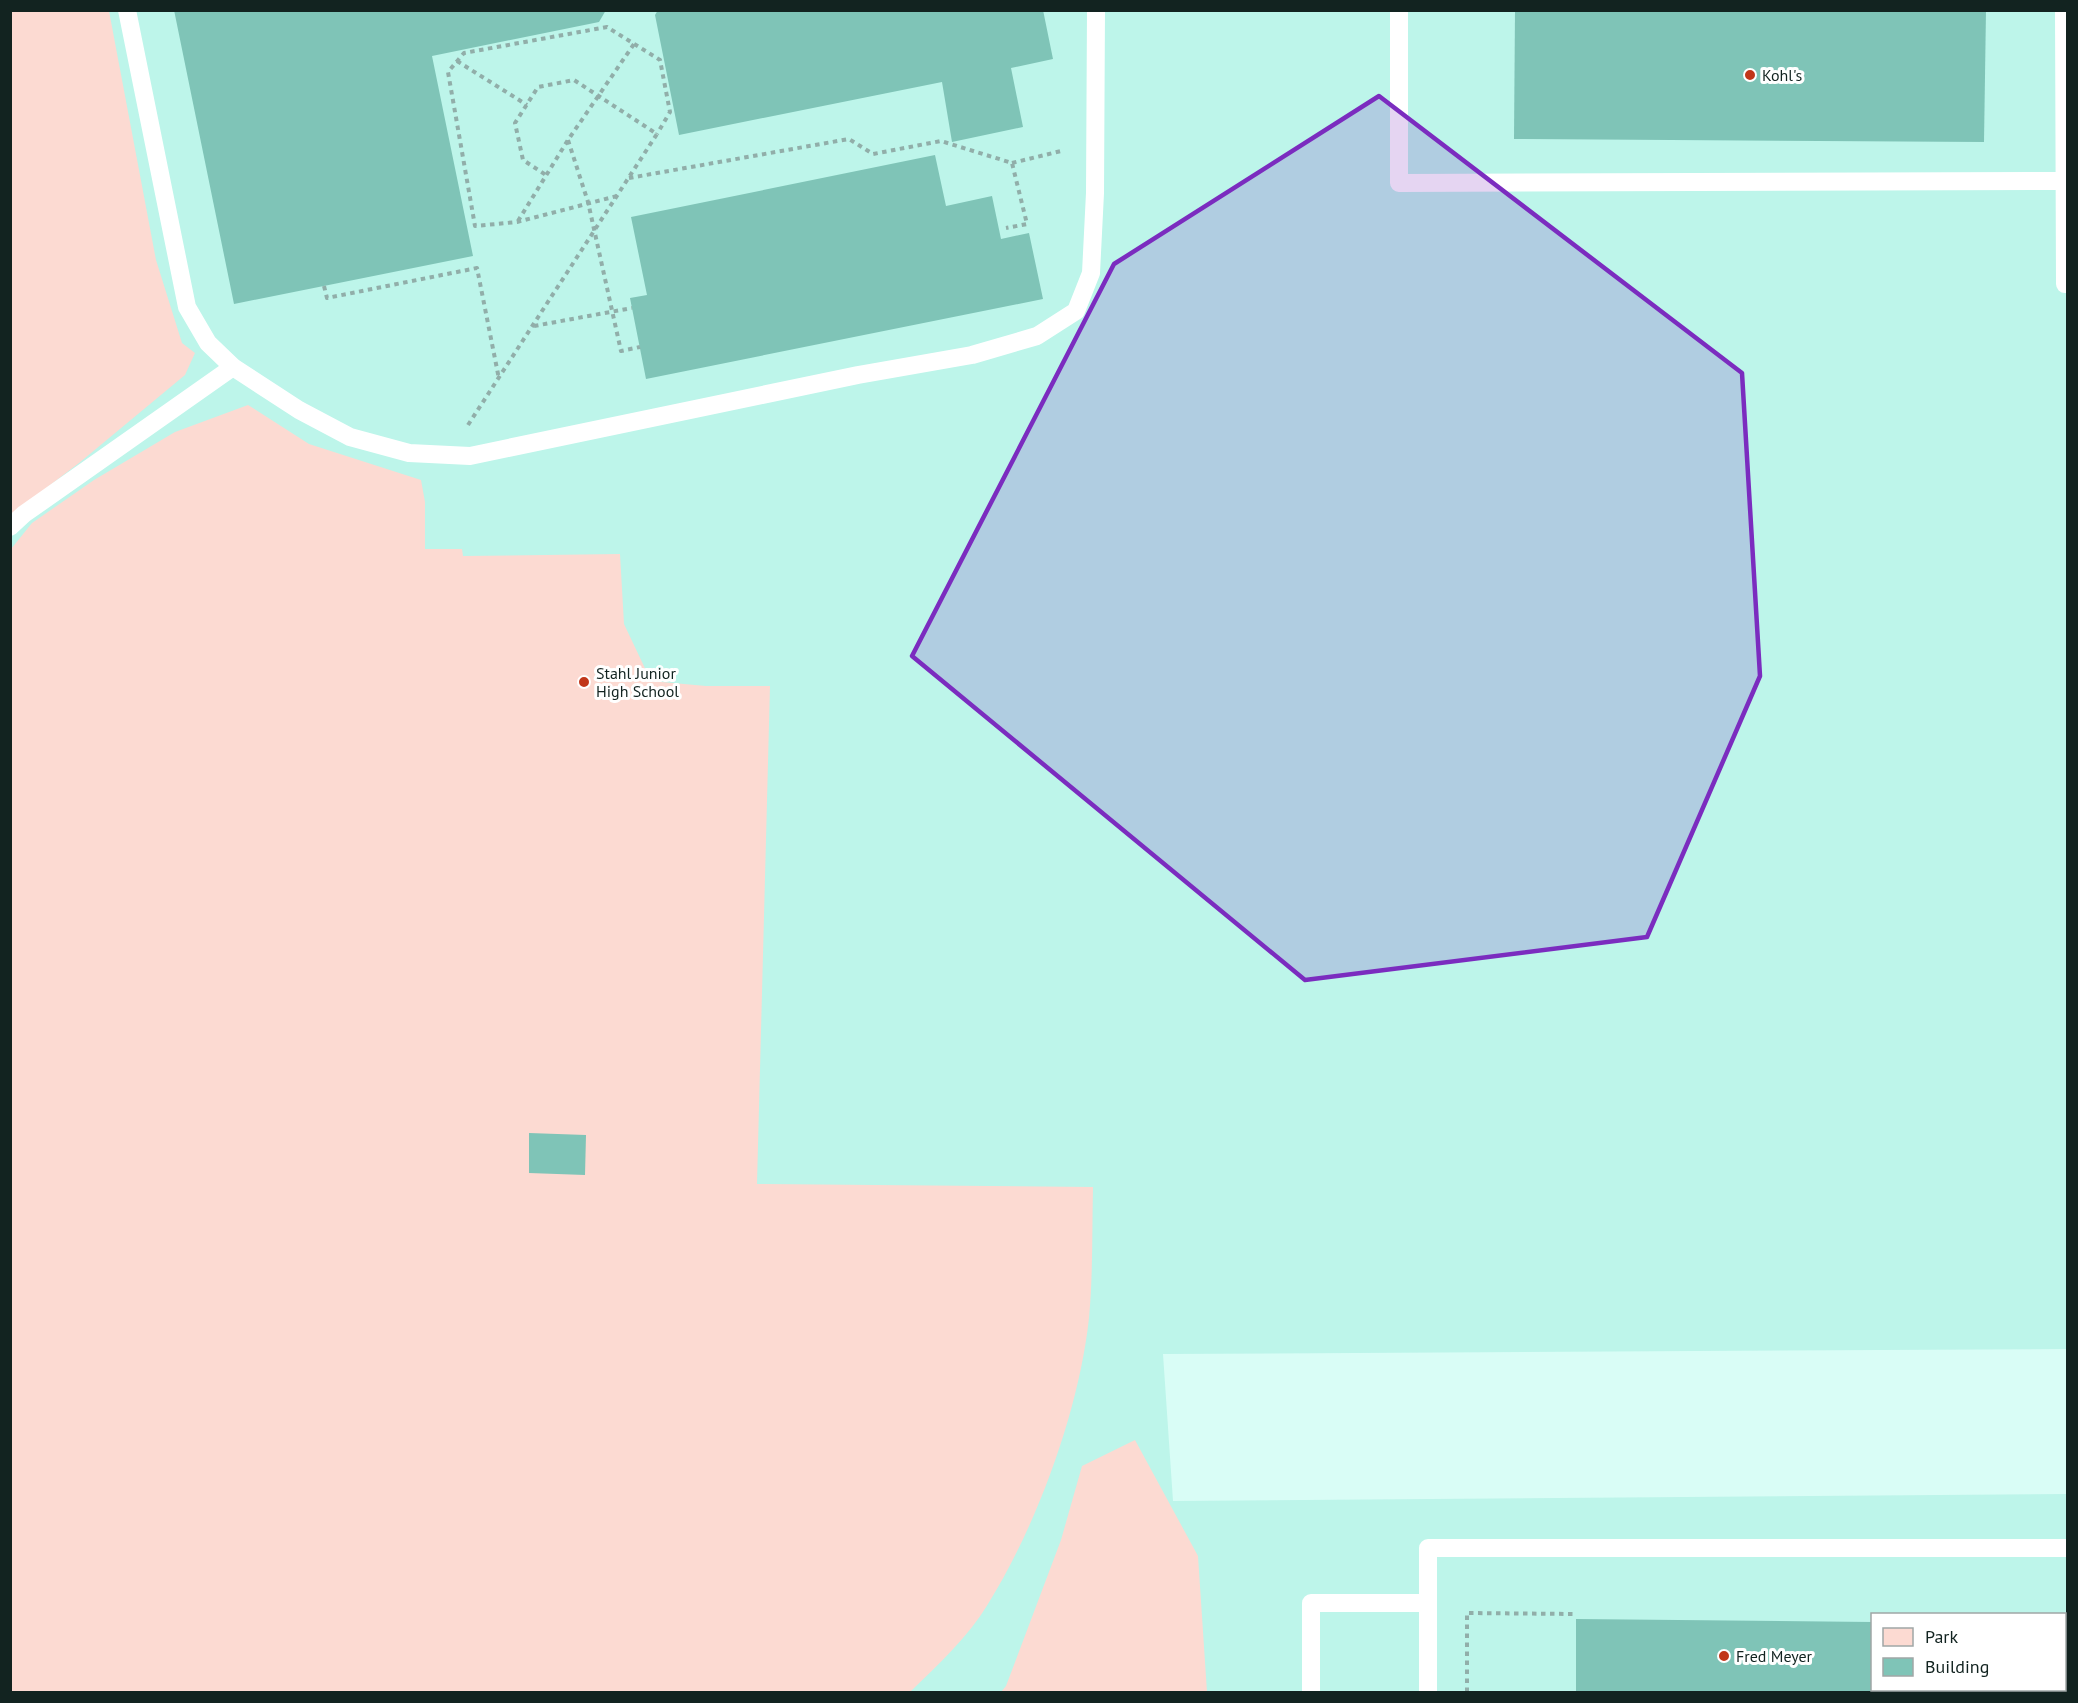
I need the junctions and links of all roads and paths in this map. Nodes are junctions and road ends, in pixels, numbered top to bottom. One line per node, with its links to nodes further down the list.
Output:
1 (127, 10): 27 (lane)
2 (1096, 10): 27 (lane)
3 (1399, 10): 15 (lane)
4 (2064, 10): 15 (lane)
5 (634, 44): 6 (path); 7 (path); 9 (path)
6 (457, 61): 8 (path); 18 (path)
7 (598, 95): 8 (path); 9 (path); 10 (path)
8 (527, 105): 13 (path)
9 (657, 134): 14 (path)
10 (568, 140): 13 (path); 17 (path)
11 (1061, 151): 12 (path)
12 (1012, 163): 14 (path); 19 (path)
13 (546, 175): 18 (path)
14 (628, 178): 16 (path)
15 (2065, 181): 21 (lane)
16 (617, 196): 17 (path); 20 (path)
17 (588, 202): 18 (path); 20 (path)
18 (517, 222)
19 (1006, 228)
20 (595, 232): 24 (path); 25 (path)
21 (2067, 284)
22 (324, 286): 28 (path)
23 (632, 308): 24 (path)
24 (612, 311): 25 (path); 26 (path)
25 (533, 326): 28 (path)
26 (640, 347)
27 (233, 367): 30 (lane)
28 (499, 379): 29 (path)
29 (467, 427)
30 (10, 527)
31 (2067, 1548): 32 (lane)
32 (1428, 1603): 34 (lane); 35 (lane)
33 (1575, 1614): 36 (path)
34 (1311, 1692)
35 (1428, 1692)
36 (1467, 1692)

